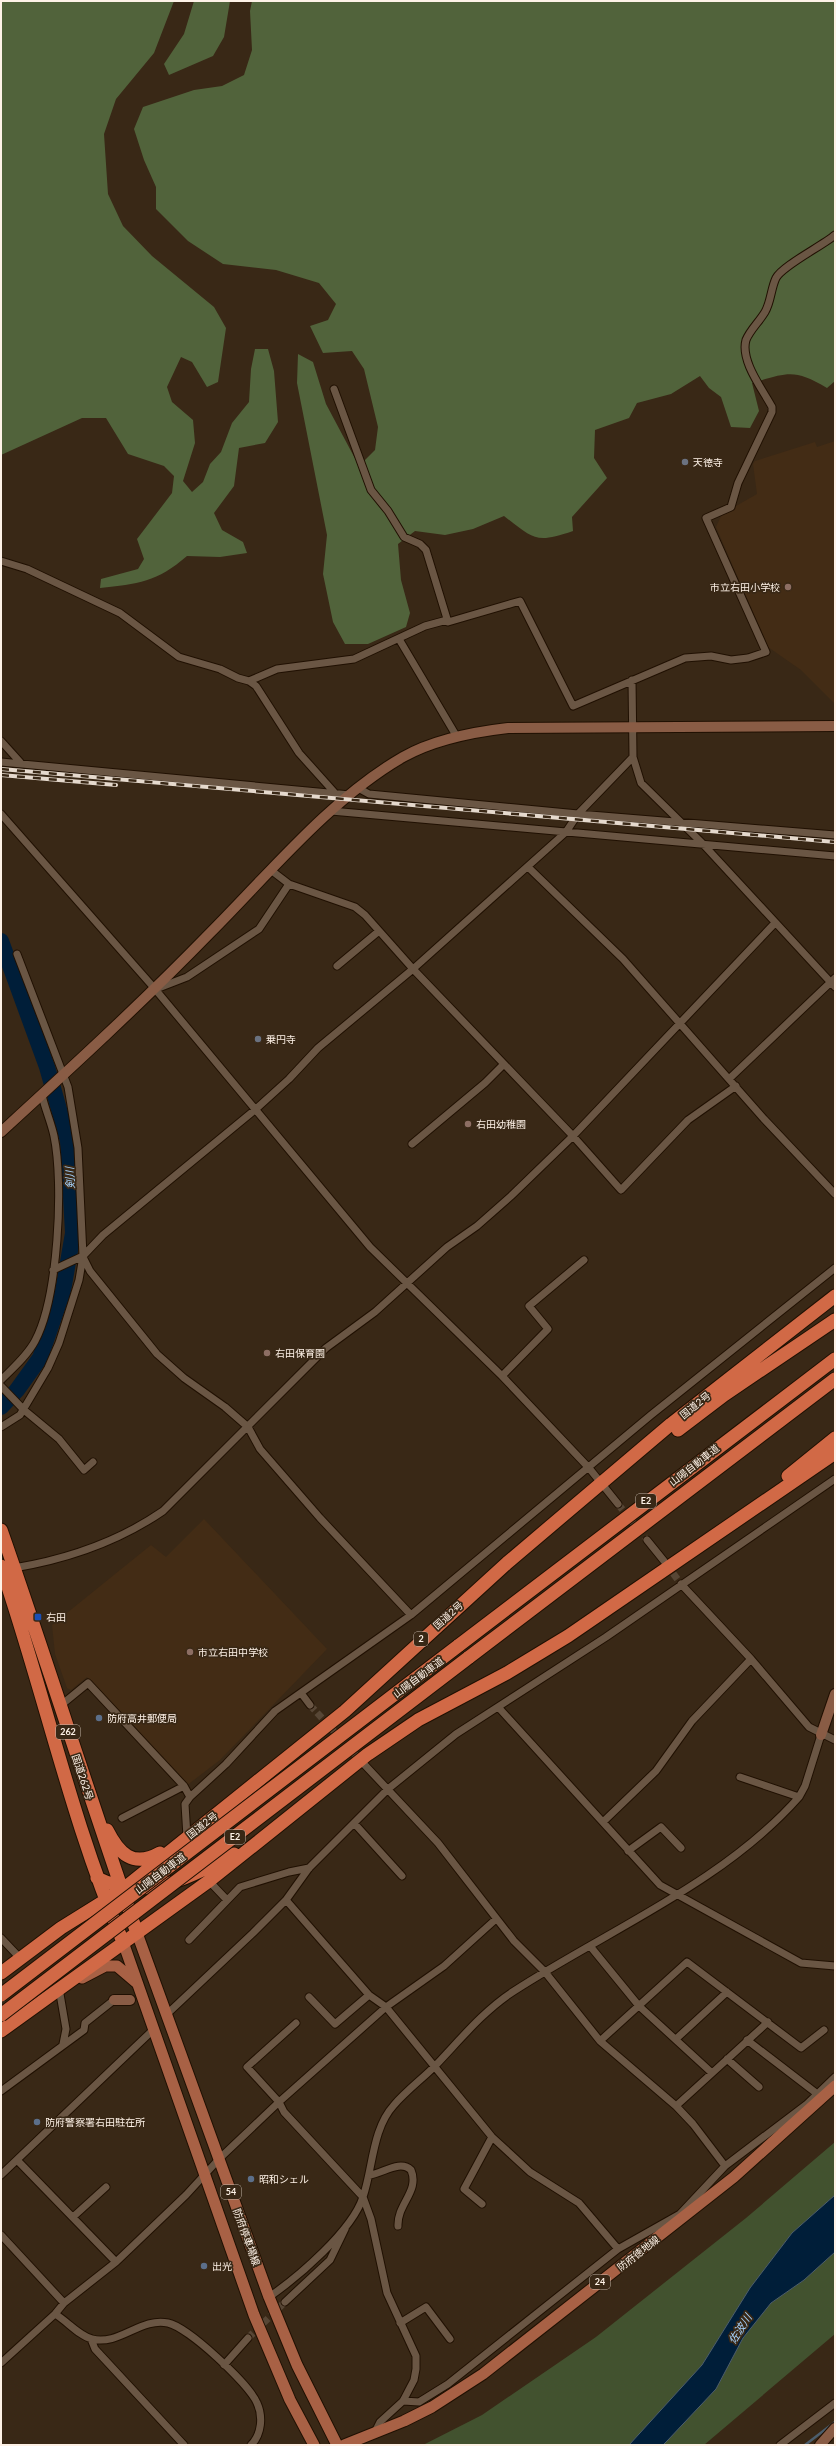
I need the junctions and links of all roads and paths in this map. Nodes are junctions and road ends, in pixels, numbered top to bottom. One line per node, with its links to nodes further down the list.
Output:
1 (835, 235): 6 (street)
2 (334, 388): 4 (street)
3 (1, 561): 7 (street)
4 (447, 620): 5 (street); 6 (street)
5 (399, 639): 7 (street); 10 (street)
6 (632, 680): 9 (street)
7 (249, 681): 16 (street)
8 (835, 726): 9 (street)
9 (632, 727): 10 (street); 12 (street)
10 (457, 737): 15 (street)
11 (1, 741): 14 (street)
12 (633, 757): 19 (street); 20 (street)
13 (1, 762): 14 (street)
14 (20, 762): 16 (street)
15 (354, 791): 16 (street); 17 (street); 19 (street)
16 (334, 792)
17 (331, 811): 21 (street); 26 (street)
18 (1, 814): 34 (street)
19 (578, 814): 20 (street); 21 (street)
20 (682, 823): 22 (street); 23 (street)
21 (566, 832): 23 (street); 25 (street)
22 (835, 835)
23 (702, 843): 24 (street); 28 (street)
24 (835, 856)
25 (528, 867): 32 (street); 35 (street)
26 (272, 871): 27 (street); 34 (street)
27 (289, 884): 29 (street); 34 (street)
28 (774, 924): 33 (street); 35 (street)
29 (379, 931): 31 (street); 32 (street)
30 (17, 954): 37 (street)
31 (337, 966)
32 (413, 969): 36 (street); 41 (street)
33 (833, 983): 38 (street)
34 (155, 989): 37 (street); 41 (street)
35 (682, 1024): 38 (street); 43 (street)
36 (504, 1064): 43 (street); 44 (street)
37 (61, 1077): 40 (street); 46 (street)
38 (729, 1079): 39 (street)
39 (736, 1086): 43 (street); 45 (street)
40 (43, 1093): 42 (street); 49 (street)
41 (256, 1108): 46 (street); 50 (street)
42 (1, 1132)
43 (573, 1136): 50 (street)
44 (412, 1144)
45 (835, 1194)
46 (83, 1256): 49 (street); 58 (street); 60 (street)
47 (584, 1260): 54 (street)
48 (835, 1268): 65 (street)
49 (55, 1269): 56 (street)
50 (406, 1284): 54 (street); 60 (street)
51 (835, 1296): 64 (highway, 国道2号 / 2)
52 (835, 1320): 64 (highway)
53 (835, 1358): 120 (highway, 山陽自動車道 / E2, bridge)
54 (502, 1376): 65 (street)
55 (835, 1379): 128 (highway, 山陽自動車道 / E2, bridge)
56 (1, 1380)
57 (1, 1386): 58 (street)
58 (24, 1410): 59 (street); 63 (street)
59 (1, 1427)
60 (248, 1427): 73 (street); 75 (street)
61 (835, 1438): 70 (highway)
62 (835, 1453): 70 (highway)
63 (93, 1462)
64 (623, 1466): 67 (highway, 国道2号 / 2)
65 (589, 1468): 67 (street); 75 (street)
66 (835, 1479): 74 (street)
67 (602, 1483): 68 (street); 95 (highway, 国道2号 / 2)
68 (618, 1504)
69 (1, 1530): 73 (highway, 国道262号 / 262)
70 (720, 1532): 94 (highway)
71 (647, 1540): 72 (street)
72 (664, 1561)
73 (5, 1569): 80 (highway, 国道262号 / 262); 100 (highway, 国道262号 / 262)
74 (681, 1584): 76 (street); 81 (street)
75 (411, 1614): 77 (street)
76 (751, 1659): 82 (street); 92 (street)
77 (301, 1694): 79 (street); 88 (street)
78 (835, 1694): 82 (street)
79 (310, 1705)
80 (60, 1706): 86 (street); 90 (highway, 国道262号 / 262)
81 (499, 1708): 87 (street); 92 (street)
82 (821, 1735): 83 (street); 89 (street)
83 (835, 1740)
84 (362, 1762): 87 (street)
85 (740, 1777): 89 (street)
86 (184, 1786): 88 (street); 91 (street)
87 (388, 1789): 93 (street); 107 (street)
88 (190, 1797): 95 (street)
89 (799, 1797): 103 (street)
90 (94, 1811): 95 (highway); 102 (highway, 国道262号 / 262)
91 (122, 1818)
92 (603, 1822): 97 (street)
93 (354, 1823): 98 (street); 99 (street)
94 (262, 1839): 101 (highway); 102 (highway)
95 (182, 1840): 102 (highway, 国道2号 / 2)
96 (681, 1848): 97 (street)
97 (628, 1851): 103 (street)
98 (309, 1868): 104 (street); 105 (street)
99 (402, 1876)
100 (97, 1878): 102 (highway); 106 (highway, 国道262号 / 262)
101 (209, 1881): 104 (street); 108 (highway)
102 (123, 1889): 106 (highway, 国道2号 / 2); 108 (highway, 国道262号 / 262)
103 (676, 1895): 112 (street); 114 (street)
104 (228, 1900): 110 (street)
105 (286, 1900): 122 (street); 129 (street)
106 (106, 1902): 111 (highway, 国道262号 / 262); 113 (highway, 国道2号 / 2)
107 (496, 1918): 115 (street); 127 (street)
108 (137, 1933): 111 (highway); 129 (main road, 防府停車場線 / 54)
109 (1, 1938): 113 (street)
110 (189, 1940)
111 (123, 1942): 117 (highway); 118 (main road, 防府停車場線 / 54)
112 (590, 1946): 115 (street); 126 (street)
113 (20, 1958): 116 (highway, 国道2号 / 2)
114 (835, 1966)
115 (545, 1972): 137 (street); 140 (street)
116 (1, 1973)
117 (65, 1984): 118 (main road); 134 (highway); 138 (street)
118 (138, 1984): 121 (main road, 防府停車場線 / 54)
119 (727, 1992): 126 (street); 130 (street); 135 (street)
120 (1, 1995)
121 (141, 1995): 125 (street); 132 (main road, 防府停車場線 / 54)
122 (369, 1995): 123 (street); 127 (street)
123 (309, 1997)
124 (114, 2000): 125 (street); 138 (street)
125 (130, 2000)
126 (639, 2006): 135 (street); 137 (street)
127 (386, 2007): 140 (street); 147 (street)
128 (1, 2015)
129 (166, 2015): 150 (main road, 防府停車場線 / 54)
130 (768, 2022): 133 (street); 136 (street)
131 (296, 2023): 147 (street)
132 (153, 2030): 151 (street); 153 (main road, 防府停車場線 / 54)
133 (824, 2030)
134 (1, 2031)
135 (676, 2039): 141 (street)
136 (747, 2040): 139 (street); 146 (street)
137 (600, 2041): 148 (street)
138 (64, 2044): 145 (street)
139 (726, 2059): 141 (street); 144 (street)
140 (434, 2067): 149 (street); 155 (street)
141 (712, 2073): 148 (street)
142 (835, 2077): 146 (street)
143 (835, 2086): 146 (main road, 防府徳地線 / 24)
144 (759, 2087)
145 (1, 2091)
146 (820, 2095): 152 (street); 159 (main road, 防府徳地線 / 24)
147 (279, 2102): 150 (street); 157 (street)
148 (676, 2106): 152 (street)
149 (492, 2137): 158 (street); 164 (street)
150 (219, 2159): 153 (street); 166 (main road, 防府停車場線 / 54)
151 (17, 2160): 154 (street); 160 (street)
152 (725, 2166): 159 (street)
153 (204, 2174): 165 (street); 182 (main road, 防府停車場線 / 54)
154 (1, 2175)
155 (369, 2175): 157 (street); 162 (street)
156 (106, 2187): 160 (street)
157 (363, 2197): 161 (street); 170 (street)
158 (482, 2204)
159 (681, 2216): 164 (street); 179 (main road, 防府徳地線 / 24)
160 (72, 2217): 165 (street)
161 (348, 2222): 166 (street); 168 (street)
162 (398, 2226)
163 (1, 2235): 167 (street)
164 (618, 2249): 176 (street)
165 (116, 2262): 167 (street)
166 (269, 2298): 183 (main road, 防府停車場線 / 54)
167 (64, 2302): 169 (street)
168 (285, 2302)
169 (55, 2314): 172 (street); 174 (street)
170 (400, 2323): 173 (street); 176 (street)
171 (248, 2338): 175 (street)
172 (91, 2339): 175 (street); 180 (street)
173 (450, 2339)
174 (1, 2363)
175 (224, 2365): 181 (street)
176 (403, 2401): 179 (street)
177 (835, 2403): 185 (street)
178 (835, 2428): 186 (street)
179 (374, 2434): 184 (main road, 防府徳地線 / 24)
180 (184, 2445)
181 (251, 2445)
182 (314, 2445)
183 (337, 2445)
184 (344, 2445)
185 (780, 2445)
186 (820, 2445)

